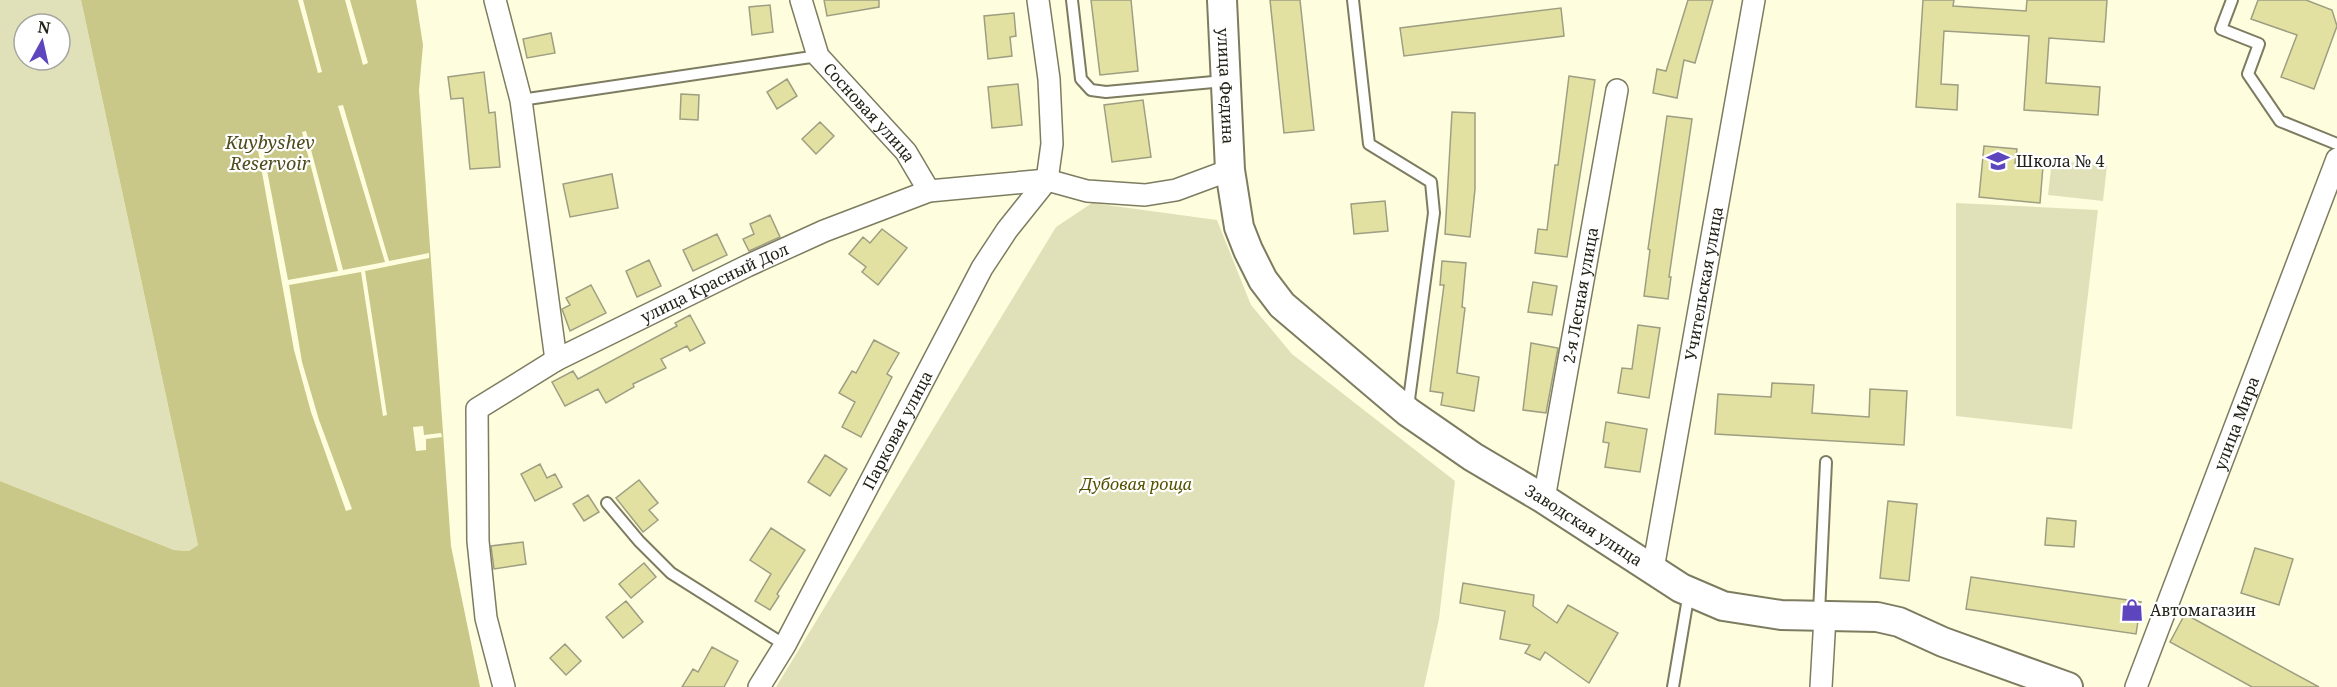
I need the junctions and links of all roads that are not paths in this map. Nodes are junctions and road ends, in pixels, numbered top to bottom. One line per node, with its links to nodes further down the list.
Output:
1 (495, 0): 12 (street)
2 (801, 0): 9 (street, Сосновая улица)
3 (1038, 0): 16 (street)
4 (1072, 0): 10 (lane)
5 (1222, 0): 10 (main road, улица Федина)
6 (1353, 0): 19 (lane)
7 (1754, 0): 23 (street, Учительская улица)
8 (2232, 0): 13 (lane)
9 (818, 56): 12 (lane); 17 (street, Сосновая улица)
10 (1225, 81): 15 (main road, улица Федина)
11 (1617, 90): 21 (street, 2-я Лесная улица)
12 (521, 100): 18 (street)
13 (2337, 144)
14 (2337, 159): 32 (street, улица Мира)
15 (1230, 170): 16 (street, улица Красный Дол); 19 (main road, Заводская улица)
16 (1047, 180): 17 (street, улица Красный Дол); 26 (street, Парковая улица)
17 (929, 191): 18 (street, улица Красный Дол)
18 (556, 360): 27 (street, улица Красный Дол)
19 (1408, 412): 21 (main road, Заводская улица)
20 (1826, 462): 25 (lane)
21 (1544, 499): 23 (main road, Заводская улица)
22 (607, 503): 26 (lane)
23 (1653, 569): 24 (main road, Заводская улица)
24 (1689, 591): 25 (main road, Заводская улица); 29 (lane)
25 (1822, 617): 30 (street); 31 (main road, Заводская улица)
26 (785, 645): 28 (street, Парковая улица)
27 (504, 687)
28 (759, 687)
29 (1672, 687)
30 (1821, 687)
31 (2068, 687)
32 (2136, 687)

